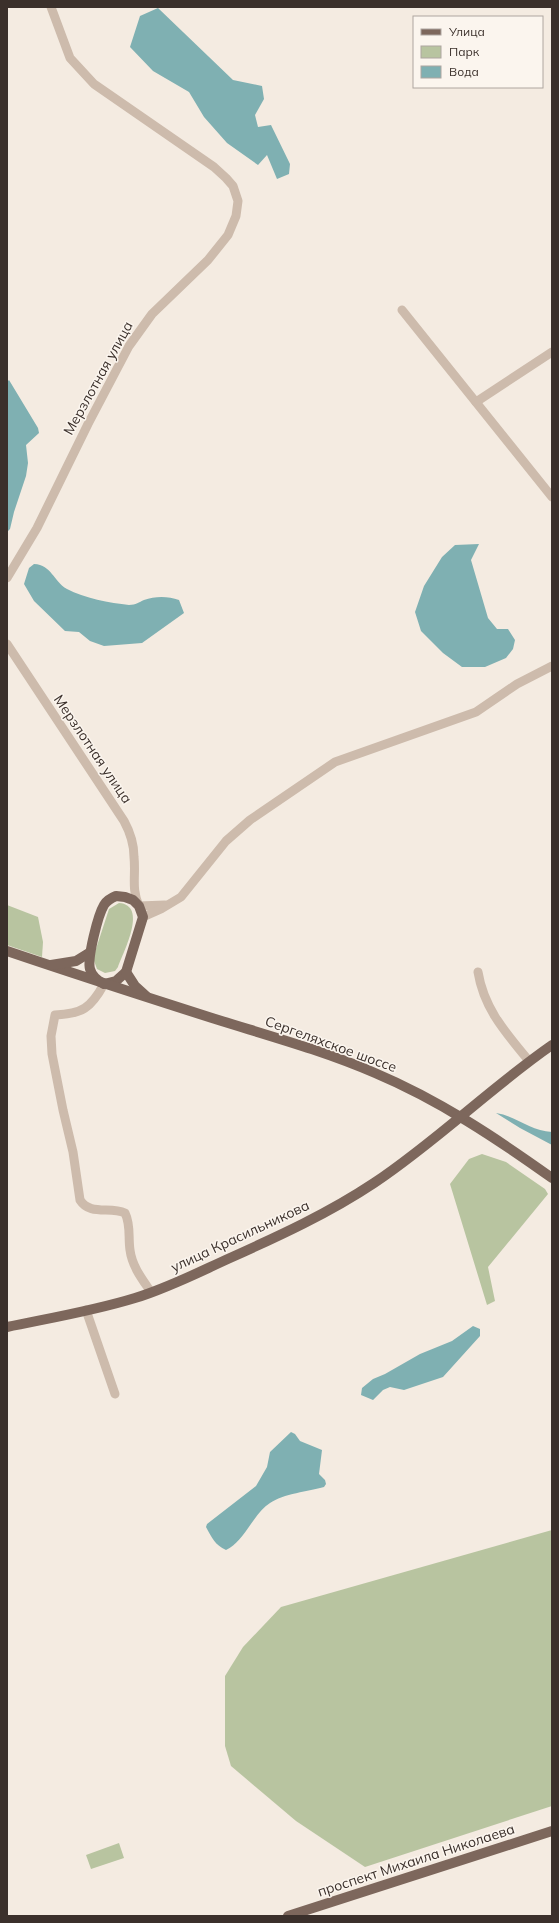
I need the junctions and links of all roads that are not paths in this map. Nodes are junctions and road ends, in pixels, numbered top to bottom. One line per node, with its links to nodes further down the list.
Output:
1 (51, 7): 6 (street, Мерзлотная улица)
2 (402, 310): 4 (street)
3 (552, 352): 4 (street)
4 (476, 402): 5 (street)
5 (552, 496)
6 (7, 578)
7 (7, 644): 9 (street, Мерзлотная улица)
8 (552, 666): 11 (street)
9 (133, 877): 10 (street); 12 (street)
10 (125, 896): 12 (main road); 15 (main road, Сергеляхское шоссе)
11 (168, 905): 12 (street); 13 (street)
12 (139, 906): 13 (main road)
13 (142, 917): 17 (main road)
14 (7, 951): 16 (main road, Сергеляхское шоссе)
15 (89, 953): 16 (main road); 19 (main road, Сергеляхское шоссе)
16 (49, 966): 19 (main road, Сергеляхское шоссе)
17 (126, 972): 19 (main road); 20 (main road)
18 (478, 972): 22 (street)
19 (104, 984): 20 (main road, Сергеляхское шоссе); 25 (street)
20 (147, 998): 23 (main road, Сергеляхское шоссе)
21 (552, 1045): 22 (main road, улица Красильникова)
22 (529, 1061): 23 (main road, улица Красильникова)
23 (460, 1116): 24 (main road, Сергеляхское шоссе); 25 (main road, улица Красильникова)
24 (552, 1178)
25 (150, 1292): 26 (main road, улица Красильникова)
26 (86, 1310): 27 (main road, улица Красильникова); 28 (street)
27 (7, 1327)
28 (115, 1394)
29 (552, 1831): 30 (main road, проспект Михаила Николаева)
30 (288, 1916)

